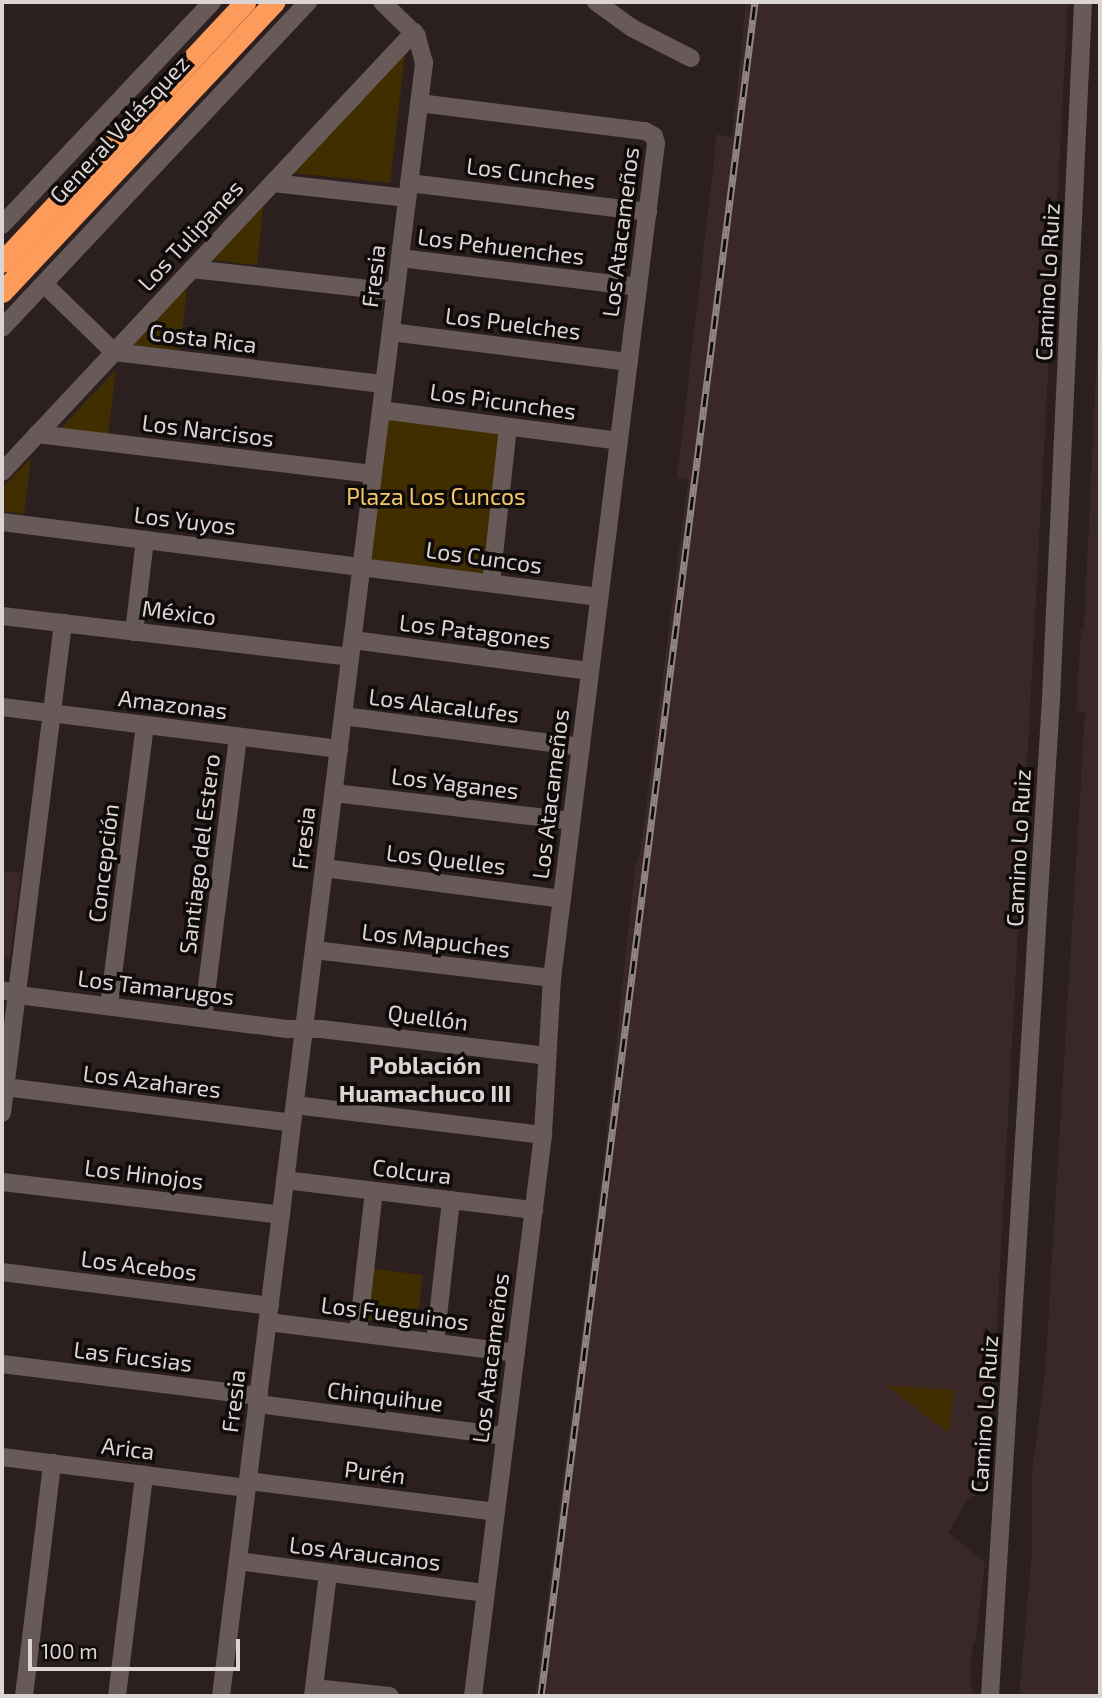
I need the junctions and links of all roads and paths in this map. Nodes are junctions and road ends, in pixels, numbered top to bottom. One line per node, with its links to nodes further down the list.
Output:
1 (212, 2): 14 (street)
2 (245, 2): 16 (highway, General Velásquez)
3 (274, 2): 20 (highway, General Velásquez)
4 (308, 2): 18 (street)
5 (382, 2): 8 (street)
6 (596, 2): 9 (street)
7 (1083, 2): 93 (street, Camino Lo Ruiz)
8 (414, 32): 10 (street, Fresia); 11 (street, Los Tulipanes)
9 (691, 58)
10 (419, 103): 12 (street, Fresia); 13 (street, Los Atacameños)
11 (273, 183): 12 (street, Los Cunches); 17 (street, Los Tulipanes)
12 (408, 190): 13 (street, Los Cunches); 15 (street, Fresia)
13 (648, 212): 19 (street, Los Atacameños)
14 (2, 225)
15 (400, 258): 19 (street, Los Pehuenches); 21 (street, Fresia)
16 (2, 262)
17 (192, 269): 21 (street); 24 (street, Los Tulipanes)
18 (44, 284): 22 (street); 24 (street)
19 (638, 287): 25 (street, Los Atacameños)
20 (2, 292)
21 (396, 292): 23 (street, Fresia)
22 (2, 328)
23 (391, 332): 25 (street, Los Puelches); 26 (street, Fresia)
24 (114, 352): 26 (street, Costa Rica); 29 (street, Los Tulipanes)
25 (629, 362): 30 (street, Los Atacameños)
26 (384, 384): 27 (street, Fresia)
27 (381, 410): 28 (street, Los Picunches); 32 (street, Fresia)
28 (508, 426): 30 (street, Los Picunches); 36 (street)
29 (37, 434): 31 (street, Los Tulipanes); 32 (street, Los Narcisos)
30 (619, 442): 37 (street, Los Atacameños)
31 (2, 472)
32 (373, 474): 35 (street, Fresia)
33 (2, 522): 34 (street, Los Yuyos)
34 (145, 540): 35 (street, Los Yuyos); 40 (street)
35 (362, 565): 36 (street, Los Cuncos); 41 (street, Fresia)
36 (491, 583): 37 (street, Los Cuncos)
37 (600, 597): 42 (street, Los Atacameños)
38 (2, 616): 39 (street, México)
39 (63, 623): 40 (street, México); 44 (street)
40 (134, 632): 41 (street, México)
41 (351, 648): 42 (street, Los Patagones); 45 (street, Fresia)
42 (590, 671): 48 (street, Los Atacameños)
43 (2, 707): 44 (street, Amazonas)
44 (52, 713): 46 (street, Amazonas); 56 (street)
45 (343, 716): 48 (street, Los Alacalufes); 49 (street, Fresia)
46 (145, 725): 47 (street, Amazonas); 57 (street, Concepción)
47 (237, 737): 49 (street, Amazonas); 58 (street, Santiago del Estero)
48 (581, 747): 51 (street, Los Atacameños)
49 (339, 749): 50 (street, Fresia)
50 (334, 793): 51 (street, Los Yaganes); 52 (street, Fresia)
51 (571, 821): 53 (street, Los Atacameños)
52 (324, 868): 53 (street, Los Quelles); 54 (street, Fresia)
53 (562, 898): 55 (street, Los Atacameños)
54 (314, 950): 55 (street, Los Mapuches); 59 (street, Fresia)
55 (552, 978): 60 (street, Los Atacameños)
56 (9, 991): 57 (street, Los Tamarugos); 61 (street)
57 (109, 1006): 58 (street, Los Tamarugos)
58 (204, 1018): 59 (street, Los Tamarugos)
59 (304, 1028): 60 (street, Quellón); 63 (street, Fresia)
60 (547, 1056): 64 (street, Los Atacameños)
61 (5, 1087): 62 (street); 63 (street, Los Azahares)
62 (2, 1113)
63 (294, 1114): 64 (street, Los Azahares); 65 (street, Fresia)
64 (543, 1135): 69 (street, Los Atacameños)
65 (285, 1180): 67 (street, Colcura); 70 (street, Fresia)
66 (2, 1182): 70 (street, Los Hinojos)
67 (374, 1191): 68 (street, Colcura); 73 (street)
68 (450, 1200): 69 (street, Colcura); 74 (street)
69 (534, 1210): 75 (street, Los Atacameños)
70 (281, 1215): 72 (street, Fresia)
71 (2, 1272): 72 (street, Los Acebos)
72 (269, 1314): 73 (street, Los Fueguinos); 77 (street, Fresia)
73 (358, 1333): 74 (street, Los Fueguinos)
74 (435, 1343): 75 (street, Los Fueguinos)
75 (516, 1353): 78 (street, Los Atacameños)
76 (2, 1364): 77 (street, Las Fucsias)
77 (258, 1400): 78 (street, Chinquihue); 82 (street, Fresia)
78 (506, 1436): 83 (street, Los Atacameños)
79 (2, 1457): 80 (street, Arica)
80 (52, 1463): 81 (street, Arica); 88 (street)
81 (144, 1475): 82 (street, Arica); 89 (street)
82 (248, 1484): 83 (street, Purén); 84 (street, Fresia)
83 (496, 1512): 86 (street, Los Atacameños)
84 (238, 1561): 85 (street, Los Araucanos); 90 (street, Fresia)
85 (328, 1573): 86 (street, Los Araucanos); 87 (street)
86 (486, 1593): 92 (street, Los Atacameños)
87 (313, 1692): 91 (street)
88 (24, 1696)
89 (117, 1696)
90 (221, 1696)
91 (390, 1696)
92 (473, 1696)
93 (990, 1696)

